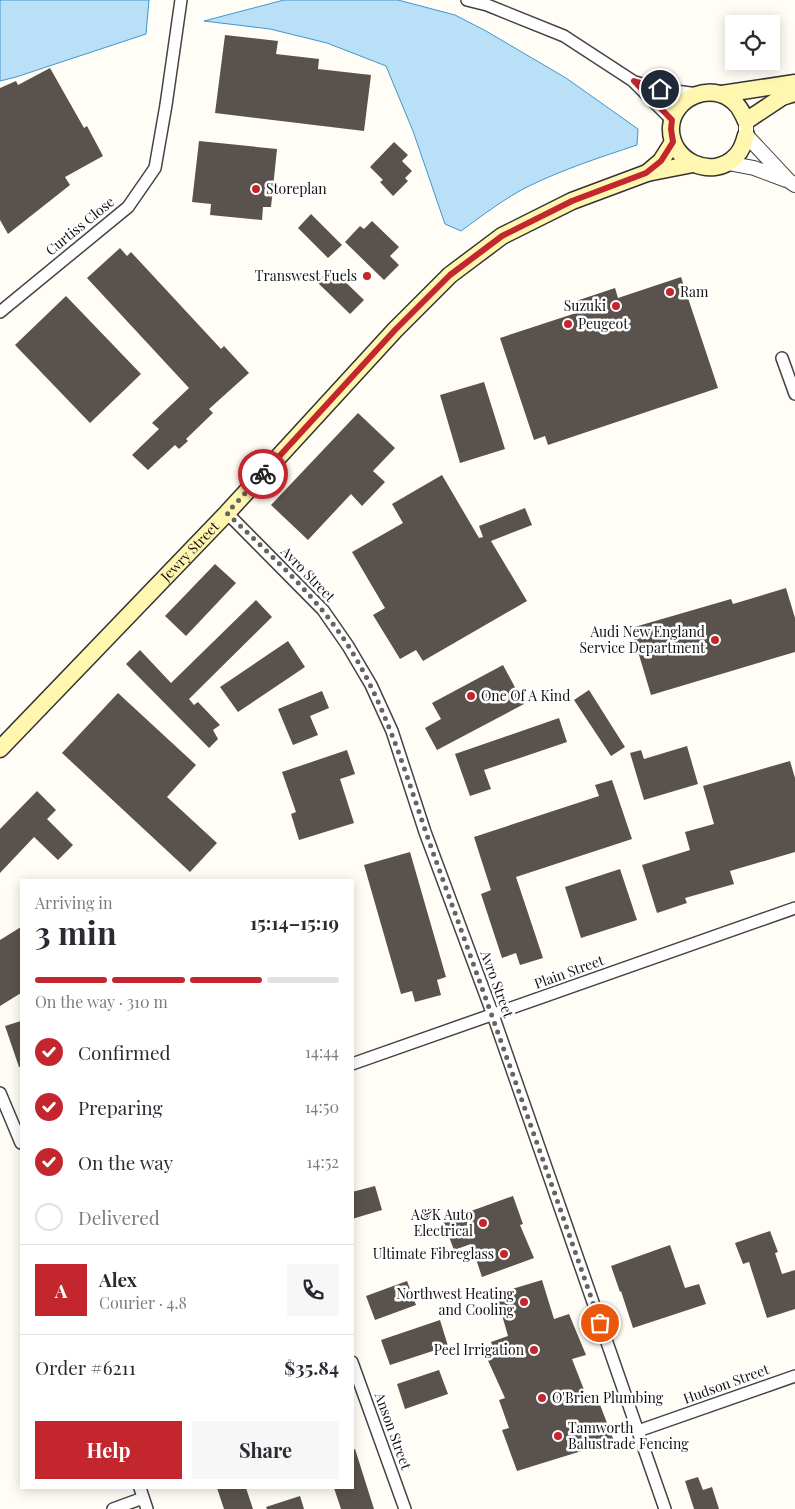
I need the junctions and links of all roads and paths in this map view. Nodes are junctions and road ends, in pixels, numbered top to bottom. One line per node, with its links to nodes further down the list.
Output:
1 (181, 0): 15 (street, Curtiss Close)
2 (467, 0): 3 (street)
3 (634, 81): 6 (street); 8 (street)
4 (795, 83): 7 (main road)
5 (795, 93): 9 (main road)
6 (698, 94): 7 (main road); 8 (main road)
7 (722, 94): 9 (main road)
8 (672, 120): 10 (main road)
9 (746, 128): 11 (main road); 14 (street)
10 (673, 142): 12 (main road); 13 (main road, Jewry Street)
11 (728, 163): 12 (main road); 14 (street)
12 (694, 164): 13 (main road, Jewry Street)
13 (646, 173): 18 (main road, Jewry Street)
14 (792, 183)
15 (0, 312)
16 (782, 358): 17 (street)
17 (795, 394)
18 (227, 513): 19 (main road, Jewry Street); 21 (street, Avro Street)
19 (0, 749)
20 (795, 908): 21 (street, Plain Street)
21 (493, 1015): 22 (street, Plain Street); 27 (street, Avro Street)
22 (354, 1063)
23 (0, 1093): 24 (street)
24 (20, 1141)
25 (354, 1368): 30 (street, Anson Street)
26 (795, 1376): 27 (street, Hudson Street)
27 (638, 1431): 31 (street, Avro Street)
28 (143, 1498): 29 (street)
29 (113, 1509)
30 (405, 1509)
31 (665, 1509)

